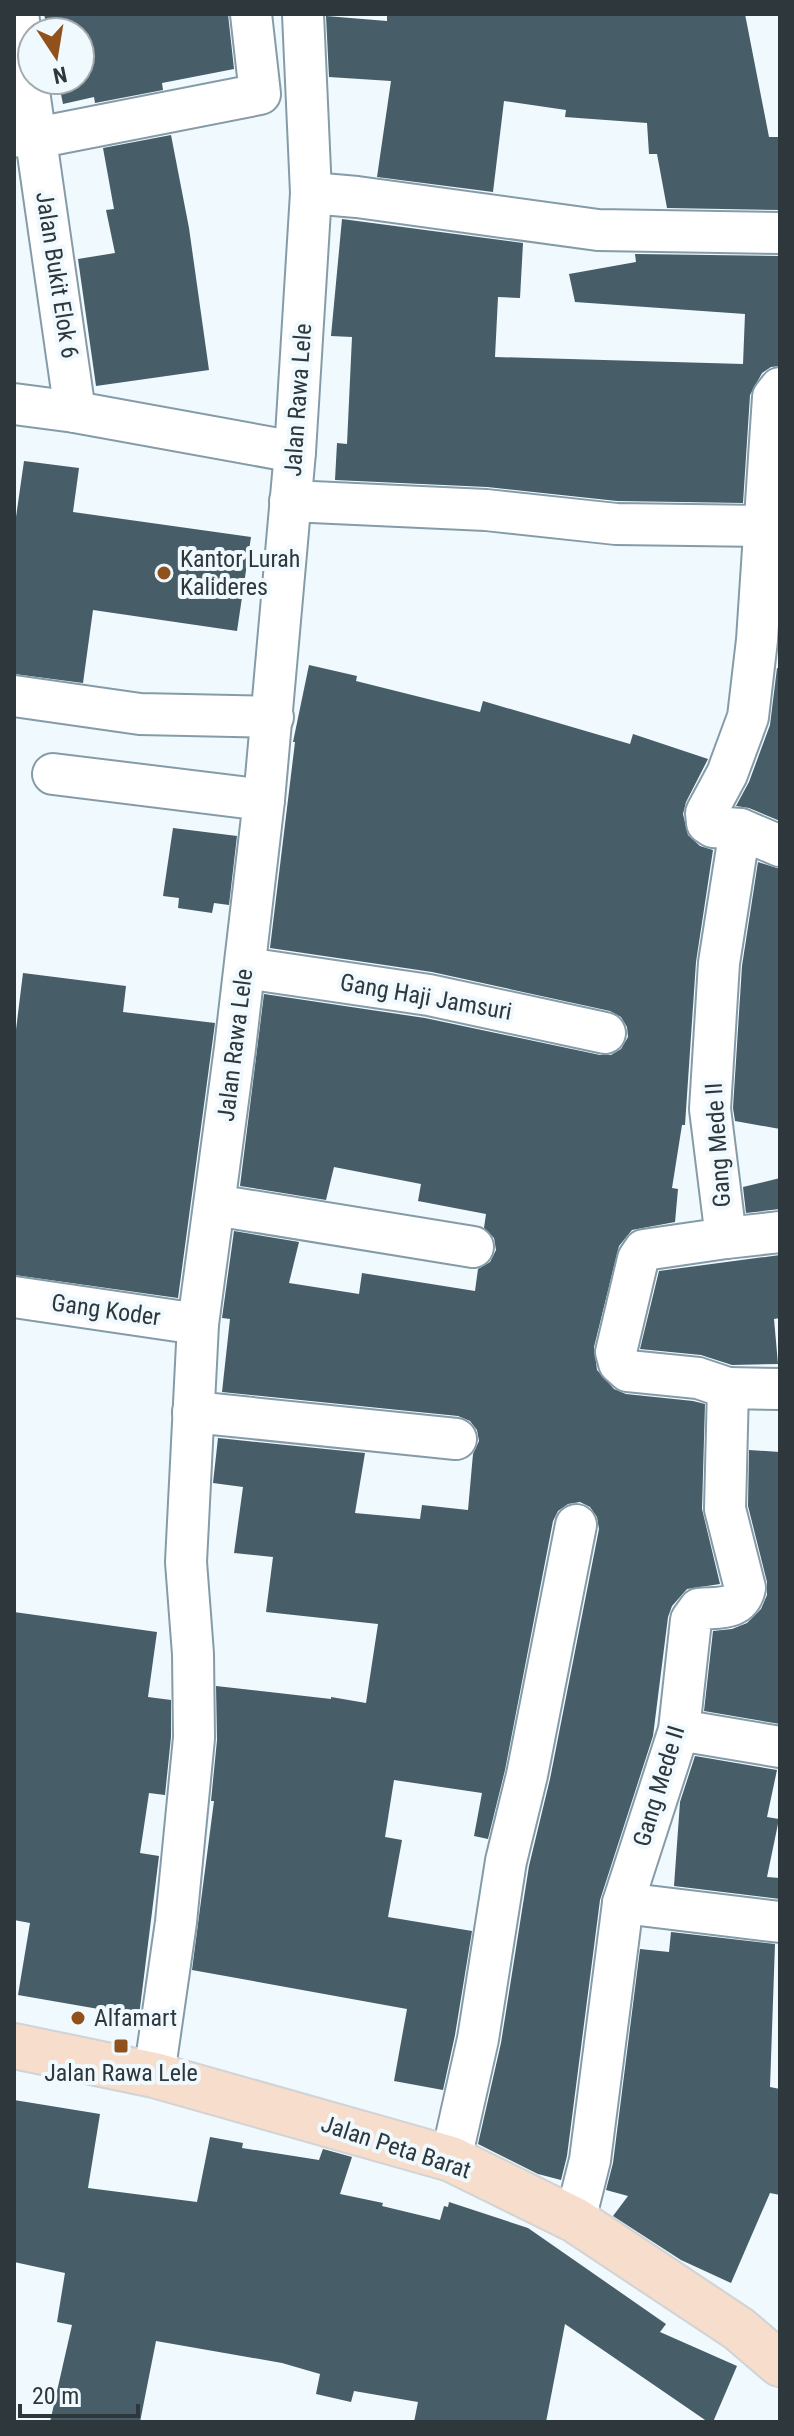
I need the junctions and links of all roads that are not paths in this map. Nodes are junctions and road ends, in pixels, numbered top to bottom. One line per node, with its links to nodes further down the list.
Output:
1 (18, 14): 4 (street, Jalan Bukit Elok 6)
2 (251, 14): 4 (street)
3 (303, 14): 5 (street, Jalan Rawa Lele)
4 (25, 137): 9 (street, Jalan Bukit Elok 6)
5 (311, 193): 6 (street); 10 (street, Jalan Rawa Lele)
6 (780, 233)
7 (780, 388): 12 (street)
8 (14, 404): 9 (street)
9 (75, 412): 10 (street)
10 (295, 452): 11 (street, Jalan Rawa Lele)
11 (290, 501): 12 (street); 14 (street, Jalan Rawa Lele)
12 (766, 526): 17 (street)
13 (14, 696): 14 (street)
14 (273, 717): 16 (street, Jalan Rawa Lele)
15 (53, 774): 16 (street)
16 (264, 800): 19 (street, Jalan Rawa Lele)
17 (740, 829): 18 (street); 23 (street, Gang Mede II)
18 (780, 846)
19 (245, 968): 20 (street, Gang Haji Jamsuri); 21 (street, Jalan Rawa Lele)
20 (605, 1033)
21 (215, 1205): 24 (street); 26 (street, Jalan Rawa Lele)
22 (780, 1232): 23 (street)
23 (726, 1238): 27 (street, Gang Mede II)
24 (473, 1247)
25 (14, 1297): 26 (street, Gang Koder)
26 (198, 1324): 29 (street, Jalan Rawa Lele)
27 (728, 1388): 28 (street, Gang Mede II); 32 (street, Gang Mede II)
28 (780, 1389)
29 (193, 1412): 30 (street); 37 (street, Jalan Rawa Lele)
30 (456, 1439)
31 (576, 1525): 38 (street)
32 (679, 1730): 33 (street); 34 (street, Gang Mede II)
33 (780, 1747)
34 (623, 1903): 35 (street); 39 (street, Gang Mede II)
35 (780, 1922)
36 (14, 2046): 37 (main road, Jalan Peta Barat)
37 (154, 2075): 38 (main road, Jalan Peta Barat)
38 (451, 2159): 39 (main road, Jalan Peta Barat)
39 (575, 2220): 40 (main road, Jalan Peta Barat)
40 (780, 2364)

